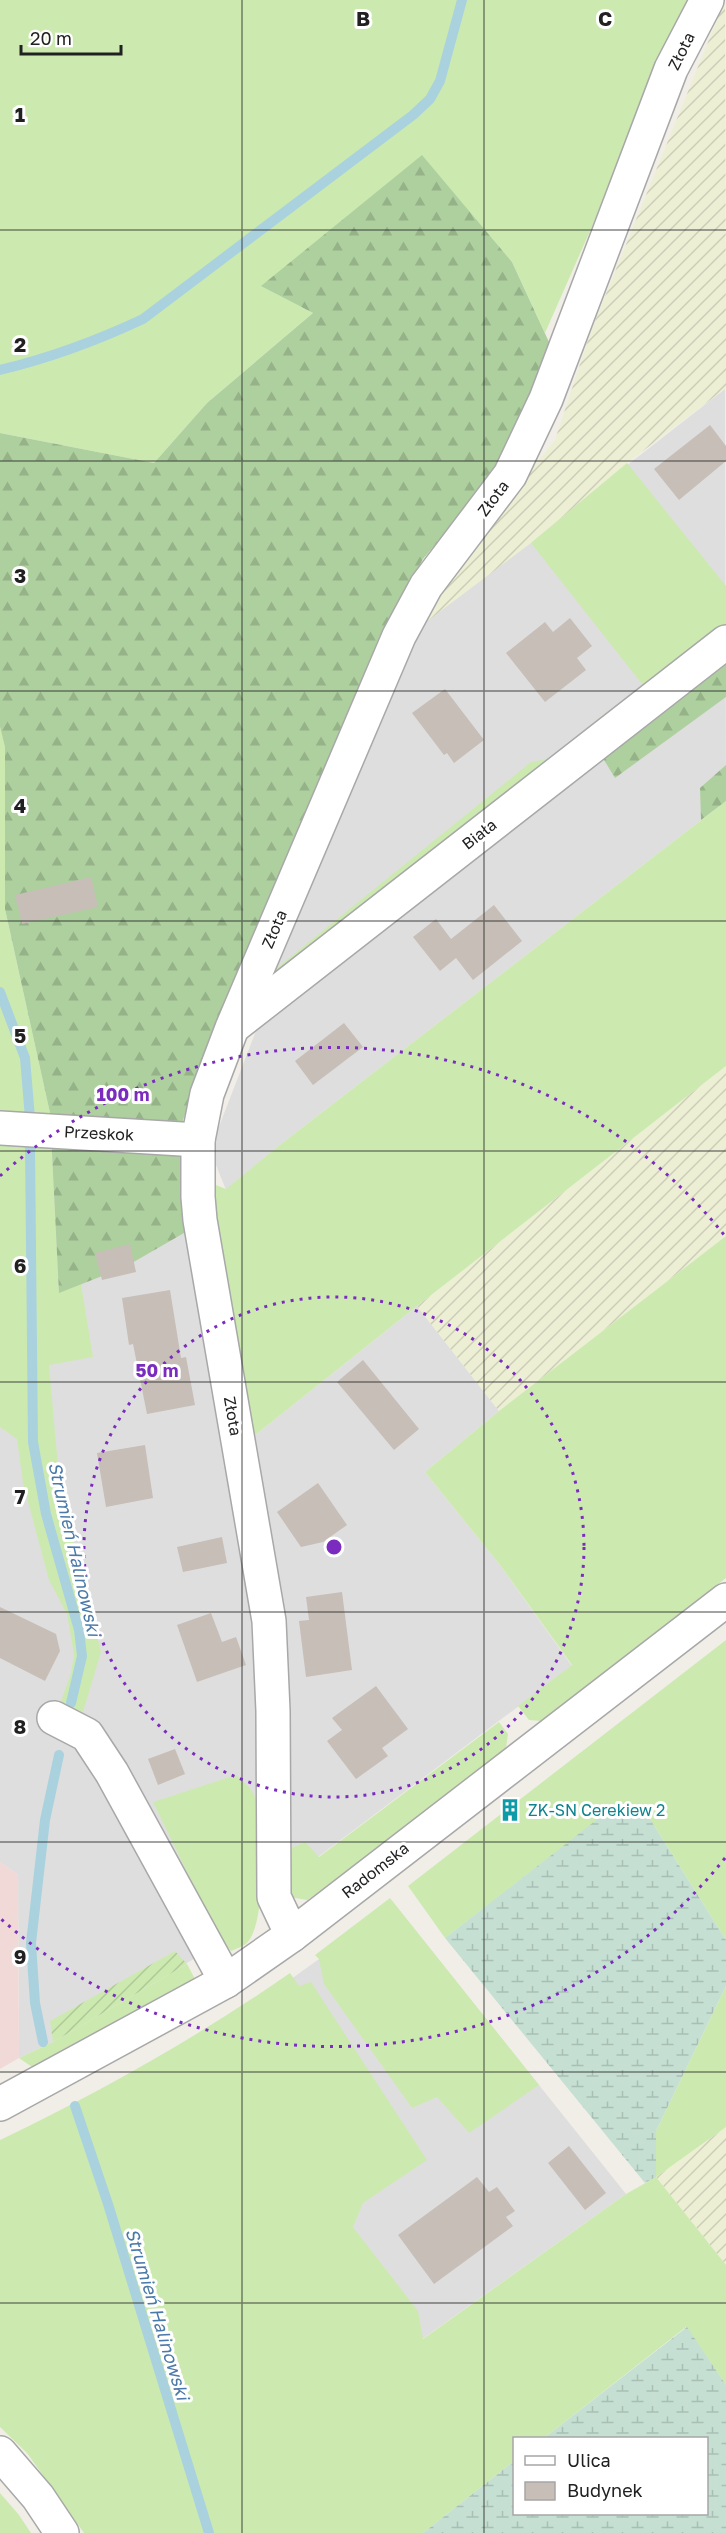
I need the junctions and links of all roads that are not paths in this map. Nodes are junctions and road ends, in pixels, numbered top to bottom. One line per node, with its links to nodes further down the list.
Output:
1 (707, 0): 3 (street, Złota)
2 (726, 642): 3 (street, Biała)
3 (232, 1028): 5 (street, Złota)
4 (0, 1128): 5 (street, Przeskok)
5 (198, 1140): 8 (street, Złota)
6 (726, 1600): 8 (street, Radomska)
7 (54, 1718): 9 (street)
8 (292, 1935): 9 (street, Radomska)
9 (226, 1981): 10 (street, Radomska)
10 (0, 2104)
11 (0, 2453): 12 (street)
12 (62, 2533)

